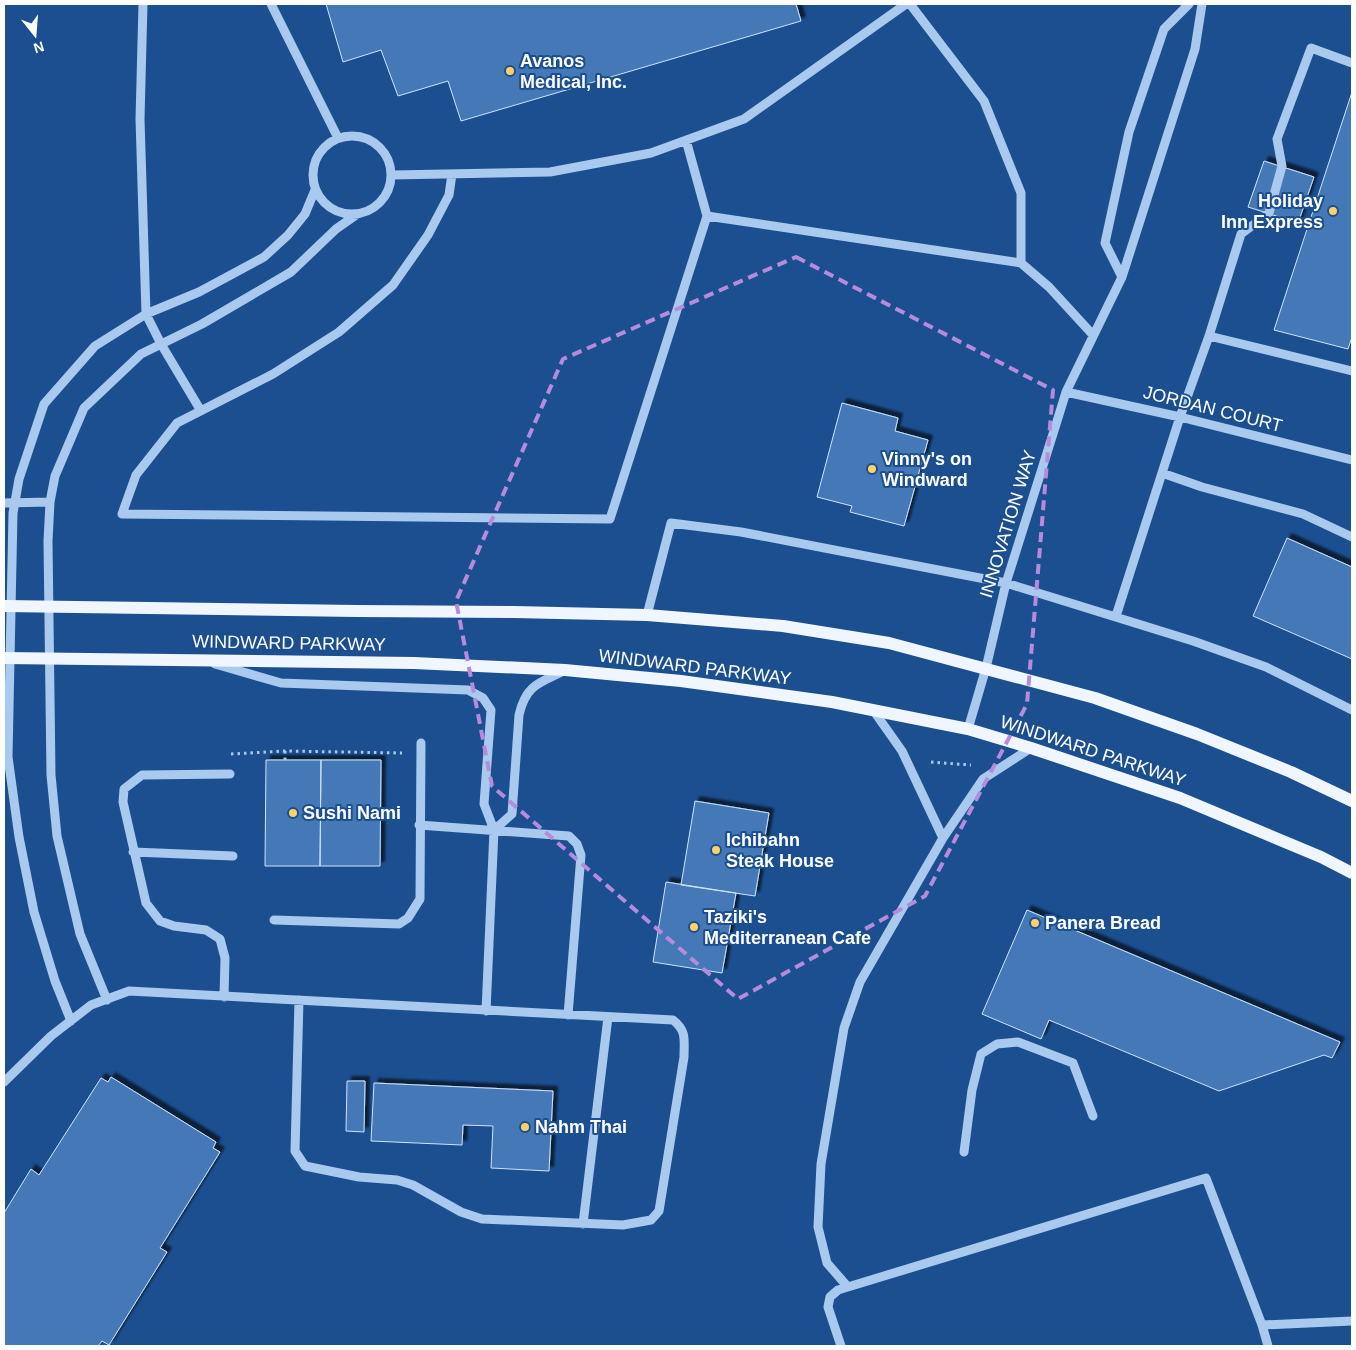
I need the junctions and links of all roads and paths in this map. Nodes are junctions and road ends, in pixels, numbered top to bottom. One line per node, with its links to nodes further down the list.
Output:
1 (143, 4): 17 (lane)
2 (271, 4): 8 (lane)
3 (906, 4): 9 (lane)
4 (910, 4): 15 (lane)
5 (1189, 4): 16 (lane)
6 (1202, 4): 16 (lane, INNOVATION WAY)
7 (1352, 63): 19 (lane)
8 (338, 138): 11 (lane); 12 (lane)
9 (686, 140): 10 (lane); 14 (lane)
10 (452, 174): 11 (lane); 23 (lane)
11 (392, 175): 13 (lane)
12 (315, 190): 13 (lane); 17 (lane)
13 (356, 214): 20 (lane)
14 (707, 216): 15 (lane); 23 (lane)
15 (1021, 263): 18 (lane)
16 (1122, 277): 18 (lane, INNOVATION WAY)
17 (146, 314): 20 (lane); 27 (lane)
18 (1093, 335): 22 (lane, INNOVATION WAY)
19 (1209, 336): 21 (lane); 24 (lane)
20 (161, 344): 23 (lane); 28 (lane)
21 (1352, 371)
22 (1066, 392): 24 (lane, JORDAN COURT); 31 (lane, INNOVATION WAY)
23 (201, 411)
24 (1180, 417): 25 (lane, JORDAN COURT); 26 (lane)
25 (1352, 460)
26 (1162, 472): 30 (lane); 35 (lane)
27 (15, 502): 28 (lane); 29 (lane); 32 (lane)
28 (50, 502): 33 (lane)
29 (4, 503)
30 (1352, 537)
31 (1006, 582): 34 (lane); 35 (lane); 39 (lane, INNOVATION WAY)
32 (8, 606): 33 (main road, WINDWARD PARKWAY); 36 (lane)
33 (48, 606): 34 (main road, WINDWARD PARKWAY); 37 (lane)
34 (648, 615): 39 (main road, WINDWARD PARKWAY)
35 (1116, 616): 42 (lane)
36 (7, 658): 37 (main road, WINDWARD PARKWAY); 66 (lane)
37 (49, 658): 38 (main road, WINDWARD PARKWAY); 61 (lane)
38 (198, 659): 40 (main road, WINDWARD PARKWAY); 54 (lane)
39 (986, 668): 43 (lane, INNOVATION WAY); 52 (main road, WINDWARD PARKWAY)
40 (565, 670): 41 (main road, WINDWARD PARKWAY); 54 (lane)
41 (873, 710): 43 (main road, WINDWARD PARKWAY); 55 (lane)
42 (1352, 710)
43 (968, 729): 45 (main road, WINDWARD PARKWAY)
44 (421, 743): 47 (lane)
45 (1031, 748): 55 (lane); 58 (main road, WINDWARD PARKWAY)
46 (285, 752): 47 (path); 48 (path); 51 (path)
47 (420, 754): 53 (lane)
48 (285, 760)
49 (931, 762): 50 (path)
50 (975, 765)
51 (230, 774): 56 (lane)
52 (1352, 801)
53 (420, 825): 54 (lane); 59 (lane)
54 (494, 830): 63 (lane); 64 (lane)
55 (943, 838): 71 (lane)
56 (133, 852): 57 (lane); 60 (lane)
57 (232, 856)
58 (1352, 873)
59 (274, 920)
60 (224, 996): 61 (lane); 62 (lane)
61 (107, 1000): 66 (lane)
62 (299, 1000): 63 (lane); 70 (lane)
63 (486, 1011): 64 (lane)
64 (568, 1015): 65 (lane)
65 (608, 1017): 70 (lane); 70 (lane)
66 (71, 1021): 67 (lane)
67 (4, 1082)
68 (1093, 1116): 69 (lane)
69 (964, 1152)
70 (583, 1224)
71 (847, 1286): 73 (lane); 74 (lane)
72 (1352, 1321): 73 (lane)
73 (1262, 1325): 75 (lane)
74 (841, 1346)
75 (1268, 1346)

